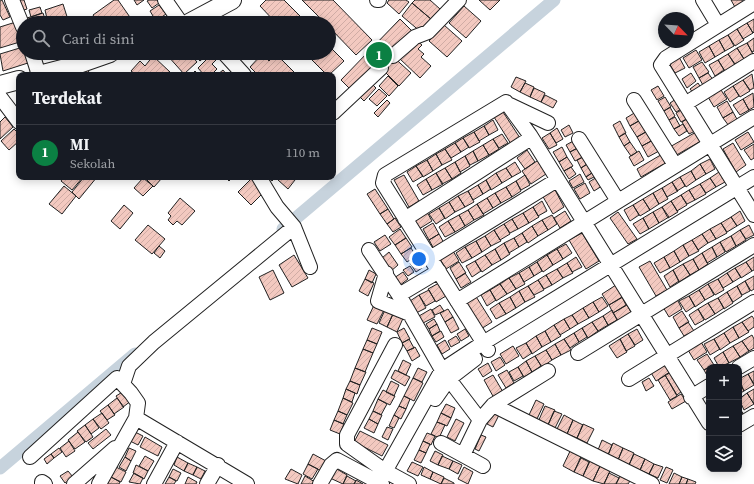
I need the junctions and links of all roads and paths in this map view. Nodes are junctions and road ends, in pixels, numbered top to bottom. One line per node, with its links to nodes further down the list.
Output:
1 (12, 0): 7 (street)
2 (164, 0): 8 (street)
3 (232, 0): 9 (main road)
4 (459, 0): 11 (street)
5 (703, 0): 10 (street)
6 (754, 3): 10 (street)
7 (19, 16)
8 (183, 16)
9 (201, 16)
10 (718, 25): 24 (street)
11 (393, 56)
12 (34, 60): 17 (street)
13 (90, 60): 18 (main road)
14 (229, 60): 19 (street)
15 (754, 61): 24 (street)
16 (381, 68): 26 (street)
17 (38, 72)
18 (51, 72)
19 (238, 72)
20 (16, 81): 21 (main road)
21 (0, 85)
22 (0, 97): 28 (street)
23 (634, 100): 32 (street)
24 (685, 104): 31 (street)
25 (510, 105): 29 (street); 29 (street); 40 (street)
26 (336, 110)
27 (754, 117): 31 (street)
28 (16, 118)
29 (530, 137): 35 (street); 40 (street)
30 (579, 139): 38 (street)
31 (710, 144): 32 (street); 37 (street)
32 (674, 165): 38 (street)
33 (754, 177): 37 (street)
34 (261, 180): 42 (street)
35 (557, 180): 41 (street); 45 (street)
36 (754, 186): 37 (street)
37 (739, 191): 39 (street); 47 (street)
38 (618, 201): 41 (street)
39 (754, 215)
40 (405, 219): 45 (street)
41 (584, 222): 47 (street); 51 (street)
42 (293, 225): 46 (street); 64 (street)
43 (754, 245): 54 (street)
44 (369, 250): 49 (street)
45 (430, 258): 48 (street)
46 (310, 267)
47 (613, 268): 54 (street); 56 (street)
48 (439, 271): 50 (street); 51 (street)
49 (386, 273): 50 (street); 53 (street)
50 (399, 295): 53 (street)
51 (457, 301): 56 (street)
52 (754, 302): 58 (street)
53 (410, 314): 62 (street)
54 (642, 314): 57 (street); 58 (street)
55 (395, 345): 82 (street)
56 (486, 346): 62 (street)
57 (578, 353)
58 (667, 356): 63 (street); 66 (street)
59 (754, 358): 60 (street)
60 (742, 365)
61 (548, 371): 67 (street)
62 (445, 374): 71 (street); 82 (street)
63 (629, 379)
64 (123, 384): 69 (street); 79 (street)
65 (706, 388): 66 (street)
66 (691, 397): 70 (street)
67 (494, 404): 71 (street); 92 (street)
68 (754, 416): 72 (street)
69 (136, 418): 75 (street); 76 (street)
70 (706, 419)
71 (480, 420): 78 (street)
72 (742, 423)
73 (742, 425): 74 (street)
74 (754, 428)
75 (124, 440): 85 (street); 86 (street)
76 (177, 442): 80 (street); 87 (street)
77 (441, 443): 78 (street)
78 (463, 455): 81 (street)
79 (30, 457)
80 (218, 465): 88 (street); 89 (street)
81 (484, 466)
82 (384, 480): 90 (street); 91 (street)
83 (42, 484): 84 (street)
84 (45, 484)
85 (74, 484)
86 (99, 484)
87 (154, 484)
88 (207, 484)
89 (248, 484)
90 (320, 484)
91 (409, 484)
92 (652, 484)

